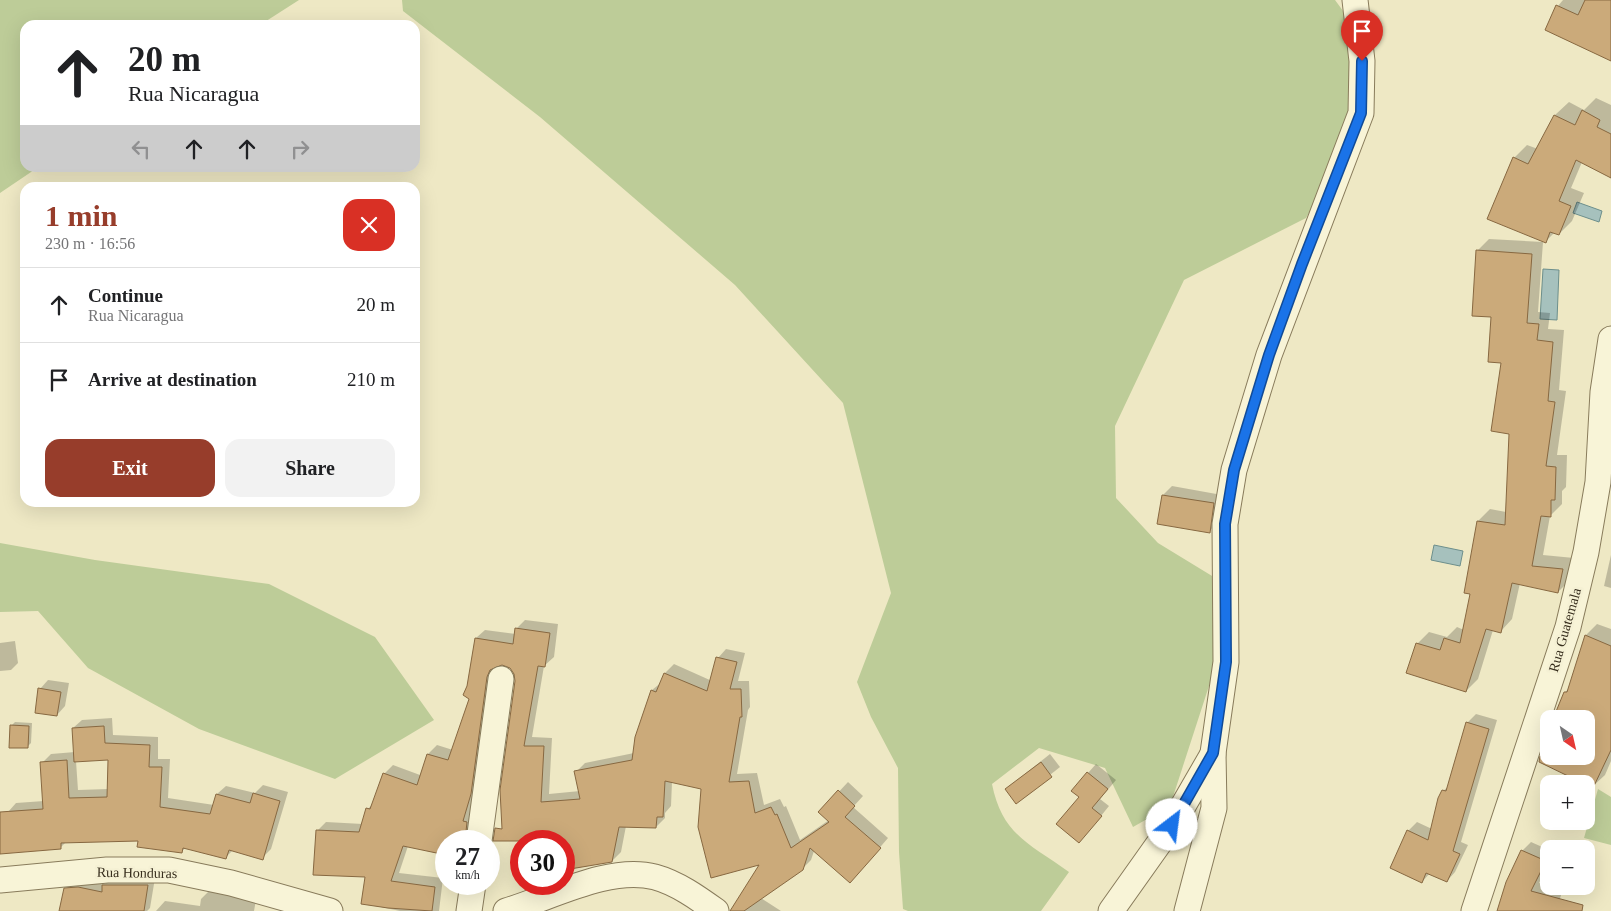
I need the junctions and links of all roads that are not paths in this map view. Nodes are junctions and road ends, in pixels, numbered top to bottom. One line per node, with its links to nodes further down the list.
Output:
1 (1355, 0): 4 (street)
2 (1611, 339): 14 (street, Rua Guatemala)
3 (501, 679): 5 (street)
4 (1213, 753): 12 (street); 13 (street)
5 (480, 830)
6 (0, 880): 8 (street, Rua Honduras)
7 (471, 895): 9 (street)
8 (330, 911)
9 (469, 911)
10 (506, 911): 11 (street)
11 (716, 911)
12 (1111, 911)
13 (1187, 911)
14 (1474, 911)

